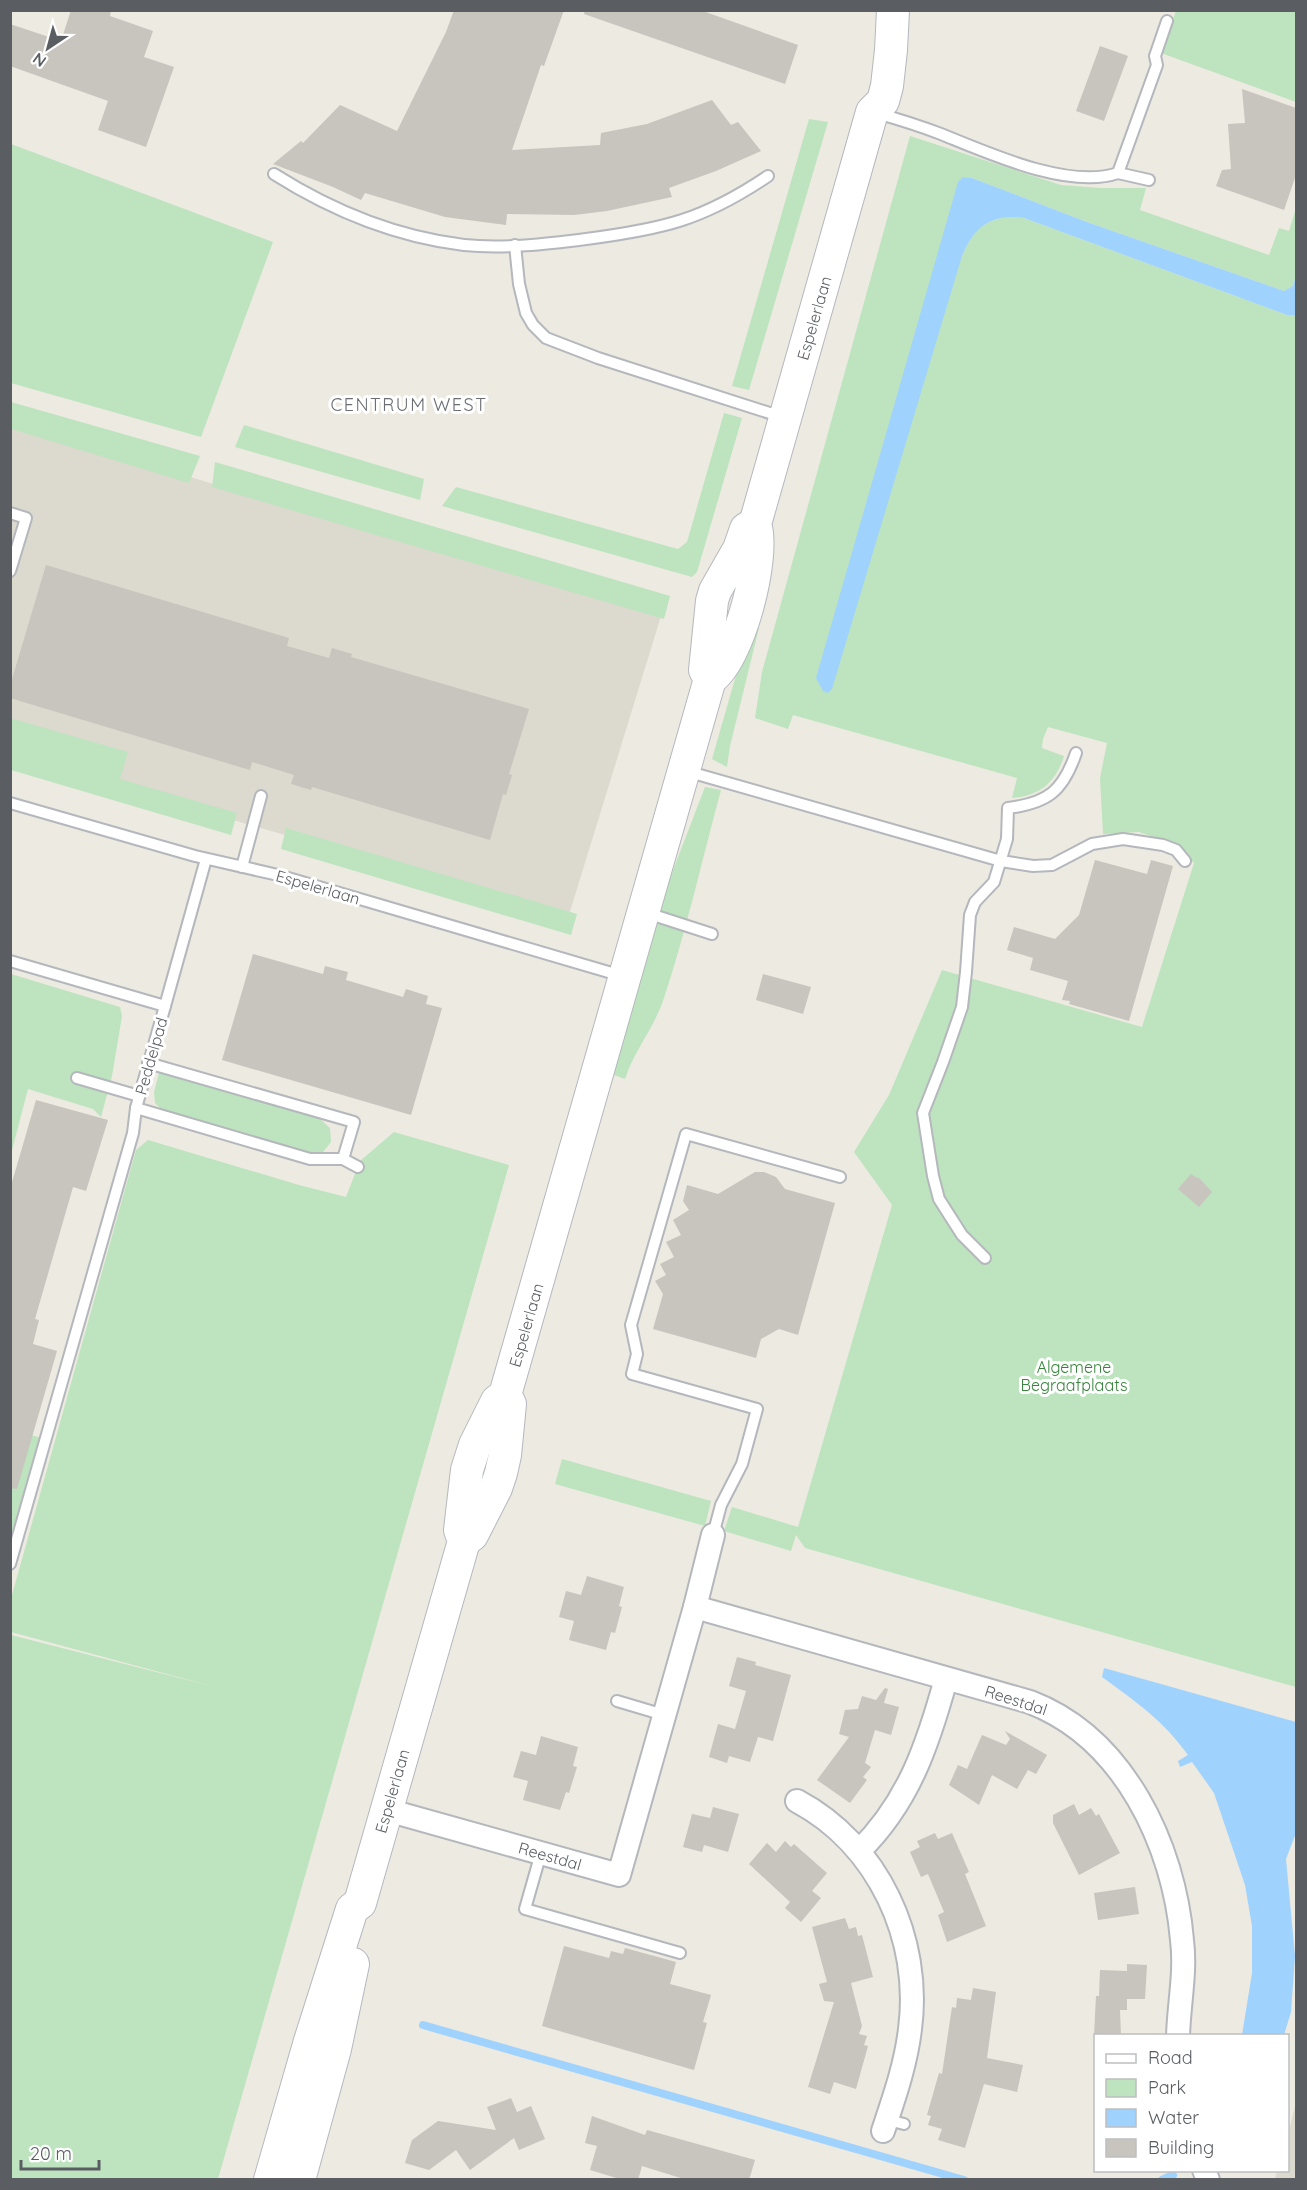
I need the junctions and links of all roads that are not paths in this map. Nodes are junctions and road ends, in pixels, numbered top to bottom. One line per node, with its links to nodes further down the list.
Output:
1 (875, 10): 4 (main road, Espelerlaan)
2 (893, 10): 4 (main road, Espelerlaan)
3 (1167, 21): 5 (lane)
4 (872, 112): 5 (lane); 10 (main road, Espelerlaan)
5 (1118, 173): 8 (lane)
6 (274, 174): 9 (lane)
7 (768, 176): 9 (lane)
8 (1149, 180)
9 (515, 245): 10 (lane)
10 (785, 418): 14 (main road, Espelerlaan)
11 (10, 513): 12 (lane)
12 (10, 571)
13 (1076, 753): 18 (lane)
14 (684, 771): 18 (lane); 21 (main road, Espelerlaan)
15 (261, 796): 20 (lane)
16 (10, 803): 17 (lane, Espelerlaan)
17 (206, 859): 20 (lane, Espelerlaan); 25 (lane)
18 (1001, 861): 19 (lane); 33 (lane)
19 (1185, 861)
20 (242, 867): 24 (lane, Espelerlaan)
21 (644, 912): 22 (lane); 24 (main road, Espelerlaan)
22 (712, 934)
23 (10, 962): 25 (lane, Peddelpad)
24 (625, 977): 41 (main road, Espelerlaan)
25 (165, 1006): 26 (lane, Peddelpad)
26 (148, 1063): 28 (lane, Peddelpad); 30 (lane)
27 (77, 1078): 28 (lane)
28 (139, 1096): 29 (lane, Peddelpad)
29 (136, 1108): 30 (lane, Peddelpad); 35 (lane)
30 (343, 1160): 31 (lane, Peddelpad)
31 (358, 1167)
32 (840, 1178): 34 (lane)
33 (985, 1258)
34 (713, 1535): 36 (street, Reestdal)
35 (10, 1564)
36 (695, 1606): 37 (street, Reestdal); 39 (street, Reestdal)
37 (946, 1679): 42 (street); 46 (street, Reestdal)
38 (616, 1701): 39 (lane)
39 (664, 1715): 43 (street, Reestdal)
40 (797, 1801): 42 (street)
41 (387, 1810): 43 (street, Reestdal); 44 (main road, Espelerlaan)
42 (859, 1851): 47 (street)
43 (541, 1853): 45 (lane)
44 (360, 1903): 48 (main road, Espelerlaan); 49 (main road, Espelerlaan)
45 (680, 1953)
46 (1178, 2034)
47 (894, 2126)
48 (270, 2180)
49 (298, 2180)

